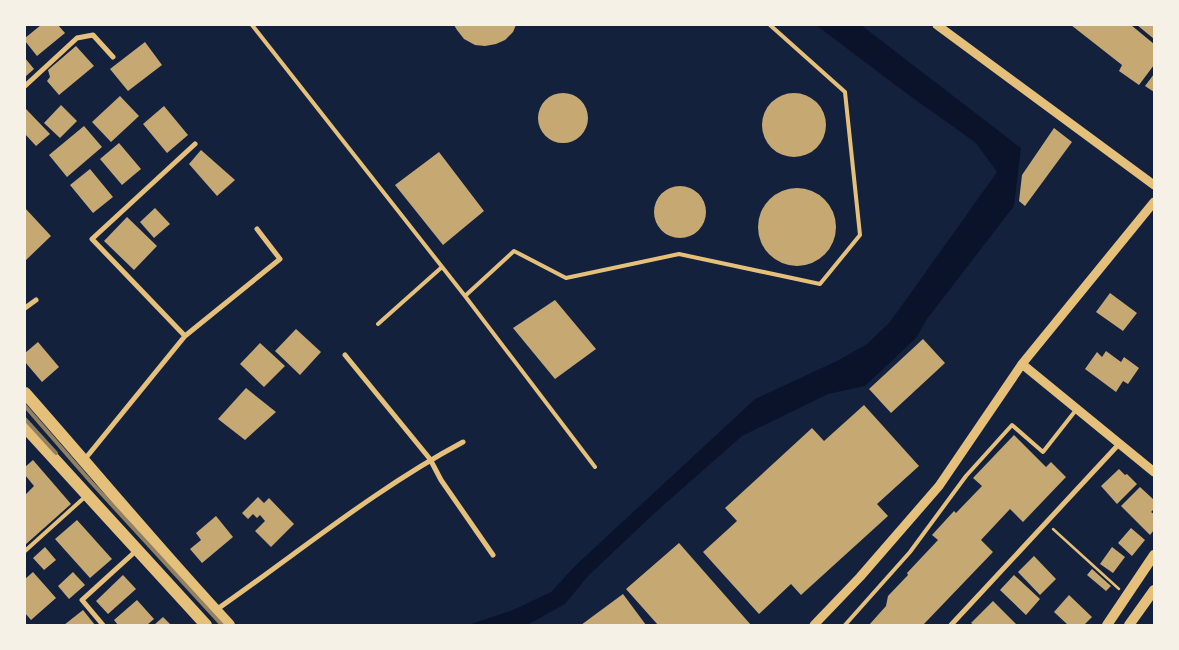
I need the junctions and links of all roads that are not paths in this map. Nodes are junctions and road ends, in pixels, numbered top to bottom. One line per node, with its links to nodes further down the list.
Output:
1 (252, 25): 10 (lane)
2 (770, 25): 11 (lane)
3 (937, 25): 7 (street)
4 (113, 57): 5 (street)
5 (25, 86)
6 (195, 144): 15 (street)
7 (1154, 185)
8 (1154, 202): 17 (street)
9 (257, 229): 15 (street)
10 (442, 267): 11 (lane); 14 (lane)
11 (466, 296): 25 (lane)
12 (36, 300): 13 (street)
13 (25, 308)
14 (378, 324)
15 (185, 336): 24 (street)
16 (345, 355): 23 (street)
17 (1022, 364): 19 (street); 37 (street)
18 (25, 393): 24 (main road)
19 (1076, 409): 22 (street); 38 (lane)
20 (26, 431): 27 (main road)
21 (463, 442): 23 (street)
22 (1119, 444): 26 (street); 39 (street)
23 (430, 459): 31 (street); 33 (street)
24 (84, 460): 33 (main road)
25 (595, 467)
26 (1154, 472)
27 (88, 495): 28 (main road); 29 (lane)
28 (137, 549): 34 (street); 35 (main road)
29 (25, 551)
30 (1154, 554): 40 (main road)
31 (493, 555)
32 (1154, 590): 41 (main road)
33 (216, 611): 36 (main road)
34 (102, 625)
35 (206, 625)
36 (229, 625)
37 (814, 625)
38 (845, 625)
39 (951, 625)
40 (1107, 625)
41 (1129, 625)

